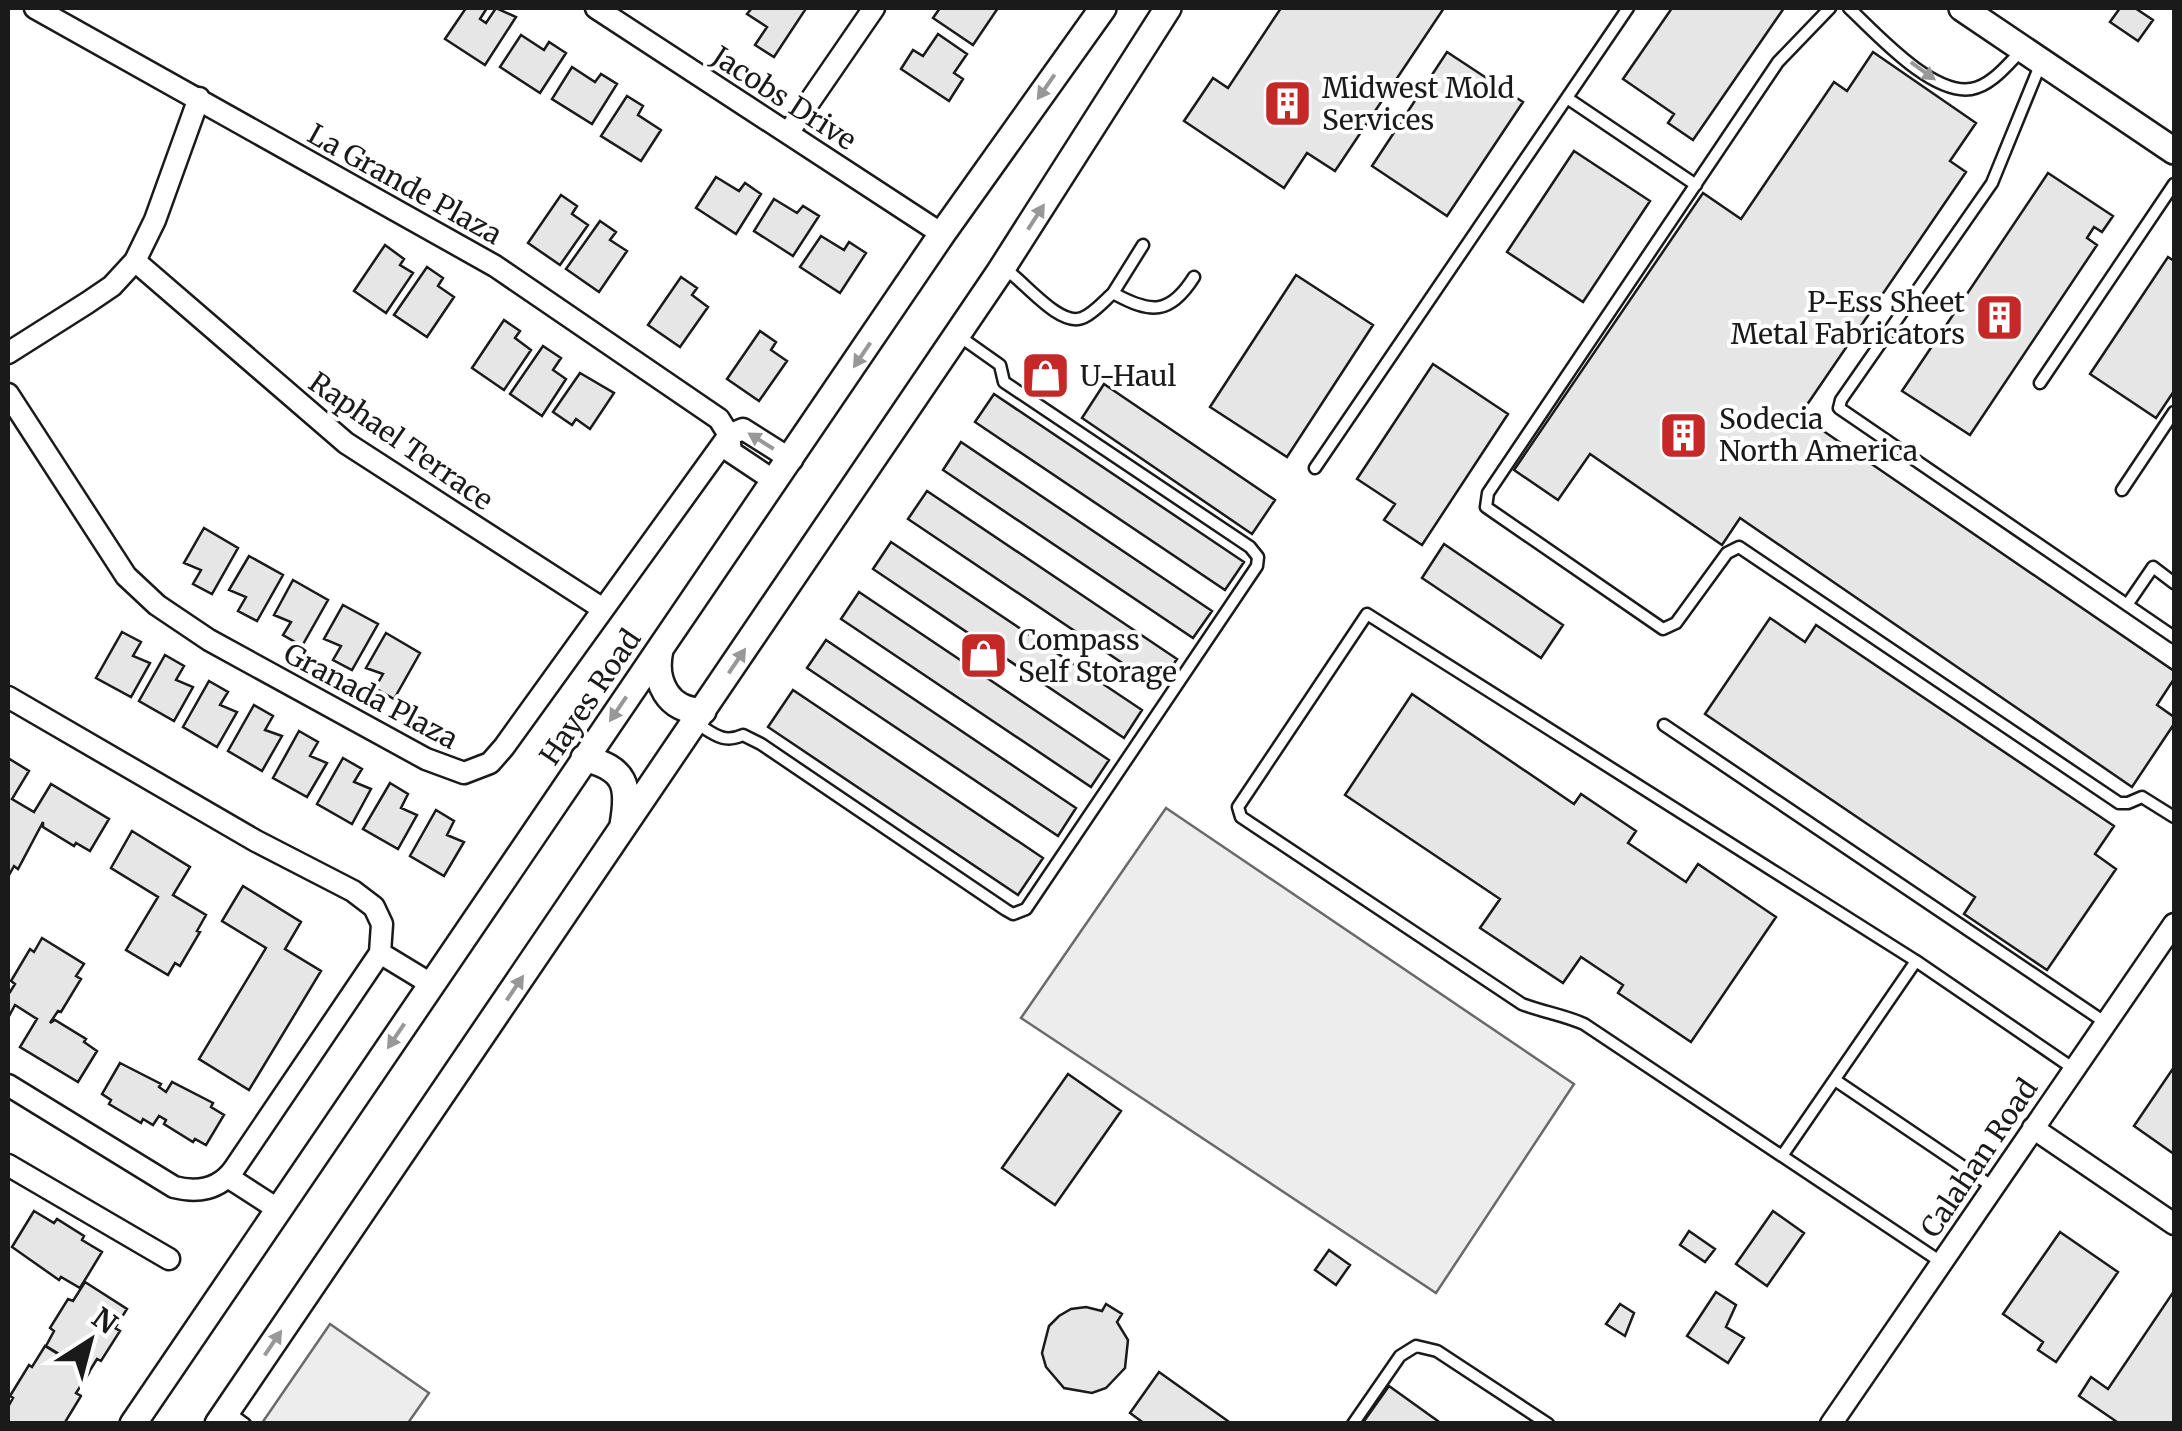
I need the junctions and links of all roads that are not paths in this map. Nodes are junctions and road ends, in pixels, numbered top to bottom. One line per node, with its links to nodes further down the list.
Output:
1 (36, 8): 11 (street, La Grande Plaza)
2 (596, 8): 13 (street, Jacobs Drive)
3 (874, 8): 13 (street)
4 (1103, 8): 17 (street, Hayes Road, one-way to 17)
5 (1628, 8): 12 (lane)
6 (1830, 8): 16 (lane)
7 (1849, 8): 10 (lane, one-way to 10)
8 (1962, 8): 10 (street)
9 (1159, 11): 20 (street, one-way to 9)
10 (2032, 56): 14 (street); 34 (lane)
11 (199, 98): 19 (street); 28 (street, La Grande Plaza)
12 (1566, 98): 16 (lane); 30 (lane)
13 (788, 134): 17 (street, Jacobs Drive)
14 (2174, 151)
15 (2174, 184): 25 (lane)
16 (1696, 185): 42 (lane)
17 (942, 234): 29 (street, Hayes Road, one-way to 29)
18 (1143, 246): 22 (lane)
19 (135, 261): 24 (street); 35 (street, Raphael Terrace)
20 (1003, 268): 22 (lane); 23 (street)
21 (1194, 278): 22 (lane)
22 (1113, 293)
23 (957, 334): 39 (street, one-way to 23); 39 (lane)
24 (8, 353)
25 (2040, 383)
26 (8, 394): 35 (street, Granada Plaza)
27 (2174, 412): 32 (lane)
28 (729, 435): 29 (street, La Grande Plaza, one-way to 28); 31 (street, La Grande Plaza); 35 (street, Granada Plaza)
29 (792, 460): 31 (street, Hayes Road)
30 (1315, 468)
31 (776, 482): 37 (street, Hayes Road)
32 (2122, 490)
33 (2174, 582): 34 (lane)
34 (2127, 605): 36 (lane)
35 (603, 609)
36 (2174, 638)
37 (662, 645): 39 (street); 41 (street, Hayes Road, one-way to 41)
38 (8, 697): 45 (street)
39 (699, 716): 43 (street)
40 (1664, 725): 48 (lane)
41 (584, 758): 43 (street); 47 (street, Hayes Road)
42 (2174, 817)
43 (622, 830): 61 (street, one-way to 43)
44 (2174, 924): 48 (street, Calahan Road)
45 (380, 953): 47 (street); 55 (street)
46 (1916, 961): 49 (lane); 50 (lane); 53 (lane)
47 (431, 984): 57 (street, Hayes Road, one-way to 57)
48 (2106, 1023): 49 (street, Calahan Road)
49 (2074, 1069): 52 (street, Calahan Road)
50 (1835, 1080): 53 (lane); 56 (lane)
51 (8, 1085): 55 (street)
52 (2033, 1128): 56 (street, Calahan Road); 58 (street)
53 (1782, 1156): 60 (lane)
54 (8, 1165): 59 (street)
55 (228, 1178): 57 (street)
56 (1993, 1187): 60 (street, Calahan Road)
57 (278, 1210): 62 (street, Hayes Road)
58 (2174, 1224)
59 (169, 1258)
60 (1941, 1262): 65 (street, Calahan Road)
61 (230, 1419)
62 (133, 1424)
63 (1353, 1424): 64 (lane)
64 (1548, 1424)
65 (1831, 1424)

